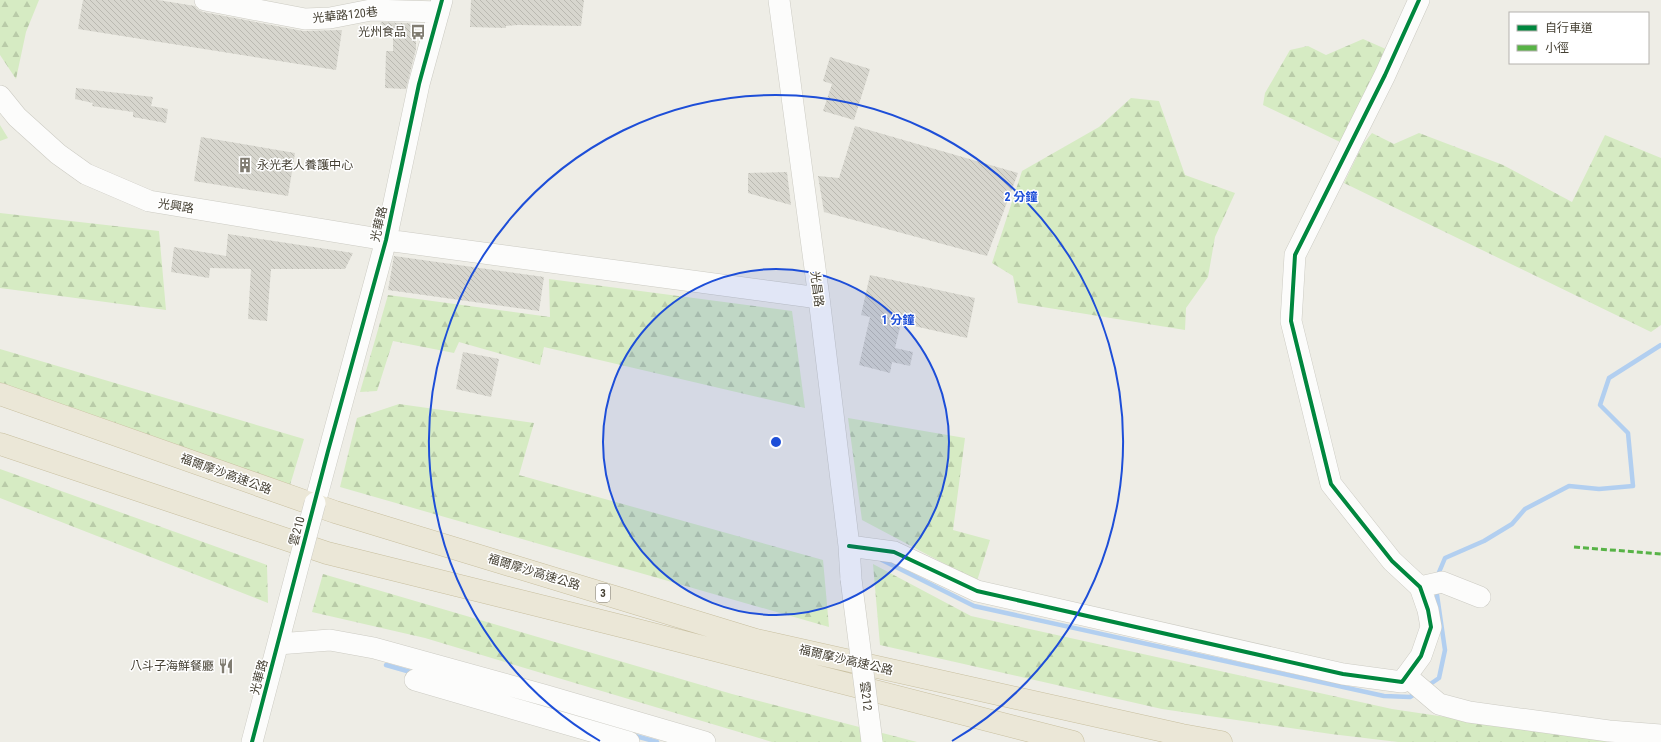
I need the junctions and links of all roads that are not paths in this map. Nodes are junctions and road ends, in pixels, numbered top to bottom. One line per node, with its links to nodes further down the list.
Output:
1 (205, 0): 4 (street, 光華路120巷)
2 (779, 0): 7 (street, 光昌路 / 雲212)
3 (1419, 0): 13 (street)
4 (441, 6): 6 (street, 光華路 / 雲210)
5 (0, 96): 6 (street, 光興路)
6 (386, 240): 7 (street, 光興路); 10 (street, 光華路 / 雲210)
7 (819, 298): 11 (street, 光昌路 / 雲212)
8 (0, 394): 25 (highway, 福爾摩沙高速公路 / 3)
9 (0, 444): 24 (highway, 福爾摩沙高速公路 / 3)
10 (328, 451): 15 (street, 雲210 / 雲210, bridge)
11 (849, 546): 12 (street, 光昌路 / 雲212); 17 (street)
12 (851, 579): 23 (street, 雲212 / 雲212, bridge)
13 (1420, 587): 14 (street); 17 (street)
14 (1480, 597)
15 (285, 616): 16 (street, 光華路 / 雲210)
16 (278, 644): 20 (street, 光華路 / 雲210); 22 (street)
17 (1406, 676): 19 (street)
18 (415, 680): 21 (street)
19 (1661, 735)
20 (252, 742)
21 (629, 742)
22 (706, 742)
23 (872, 742)
24 (1073, 742)
25 (1221, 742)

